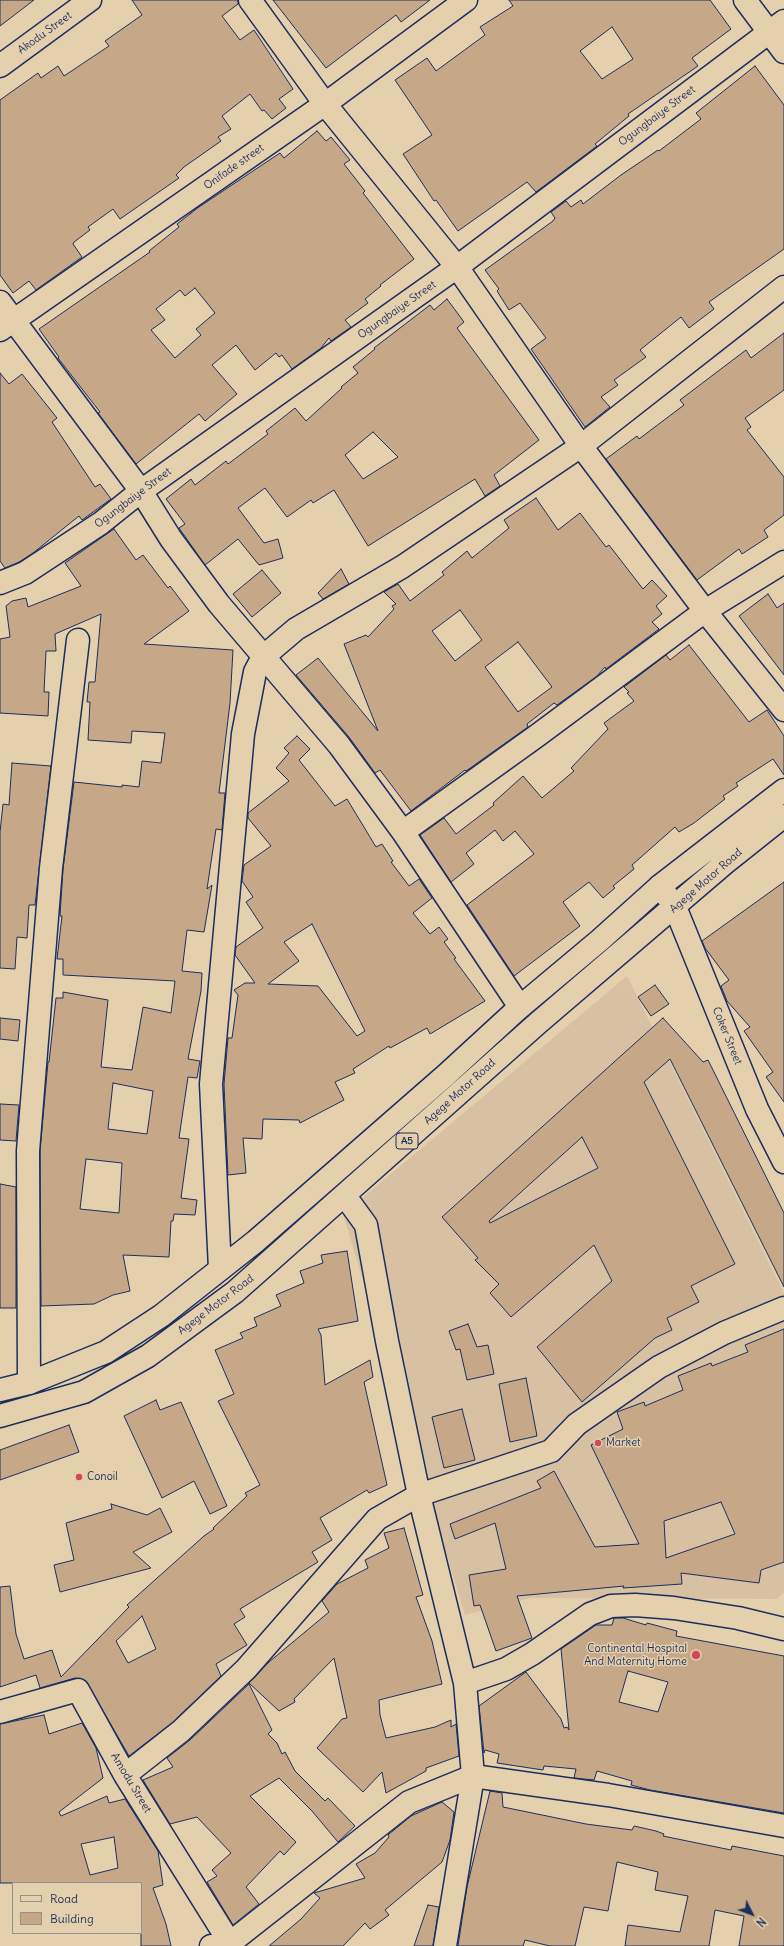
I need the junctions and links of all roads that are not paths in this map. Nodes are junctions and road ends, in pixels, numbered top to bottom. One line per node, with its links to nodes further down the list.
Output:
1 (90, 0): 7 (main road, Akodu Street)
2 (250, 0): 8 (main road)
3 (466, 0): 8 (main road, Onifade street)
4 (745, 0): 5 (main road)
5 (776, 26): 6 (main road); 9 (main road, Ogungbaiye Street)
6 (784, 52)
7 (0, 66)
8 (325, 104): 9 (main road); 12 (main road, Onifade street)
9 (458, 267): 13 (main road); 14 (main road, Ogungbaiye Street)
10 (784, 287): 13 (main road)
11 (0, 302): 12 (main road)
12 (7, 326): 14 (main road)
13 (581, 446): 17 (main road); 19 (main road)
14 (141, 491): 16 (main road, Ogungbaiye Street); 19 (main road)
15 (784, 562): 17 (main road)
16 (0, 583)
17 (705, 611): 20 (main road); 23 (main road)
18 (78, 640): 31 (main road)
19 (263, 657): 23 (main road); 29 (main road)
20 (784, 710)
21 (784, 790): 24 (main road, Agege Motor Road / A5)
22 (784, 816): 25 (main road, Agege Motor Road / A5)
23 (402, 832): 26 (main road)
24 (660, 886): 25 (main road, Coker Street); 26 (main road, Agege Motor Road / A5)
25 (675, 907): 27 (main road, Coker Street); 28 (main road, Agege Motor Road / A5)
26 (520, 1007): 29 (main road, Agege Motor Road / A5)
27 (784, 1162)
28 (345, 1196): 33 (main road, Agege Motor Road / A5); 34 (main road)
29 (220, 1269): 31 (main road, Agege Motor Road / A5)
30 (784, 1308): 34 (main road)
31 (29, 1383): 32 (main road, Agege Motor Road / A5)
32 (0, 1390)
33 (0, 1416)
34 (419, 1495): 36 (main road); 38 (main road)
35 (784, 1629): 36 (main road)
36 (465, 1683): 39 (main road)
37 (0, 1712): 38 (main road, Amodu Street)
38 (125, 1774): 41 (main road, Amodu Street)
39 (473, 1776): 40 (main road); 41 (main road); 42 (main road)
40 (784, 1826)
41 (221, 1944)
42 (445, 1946)

